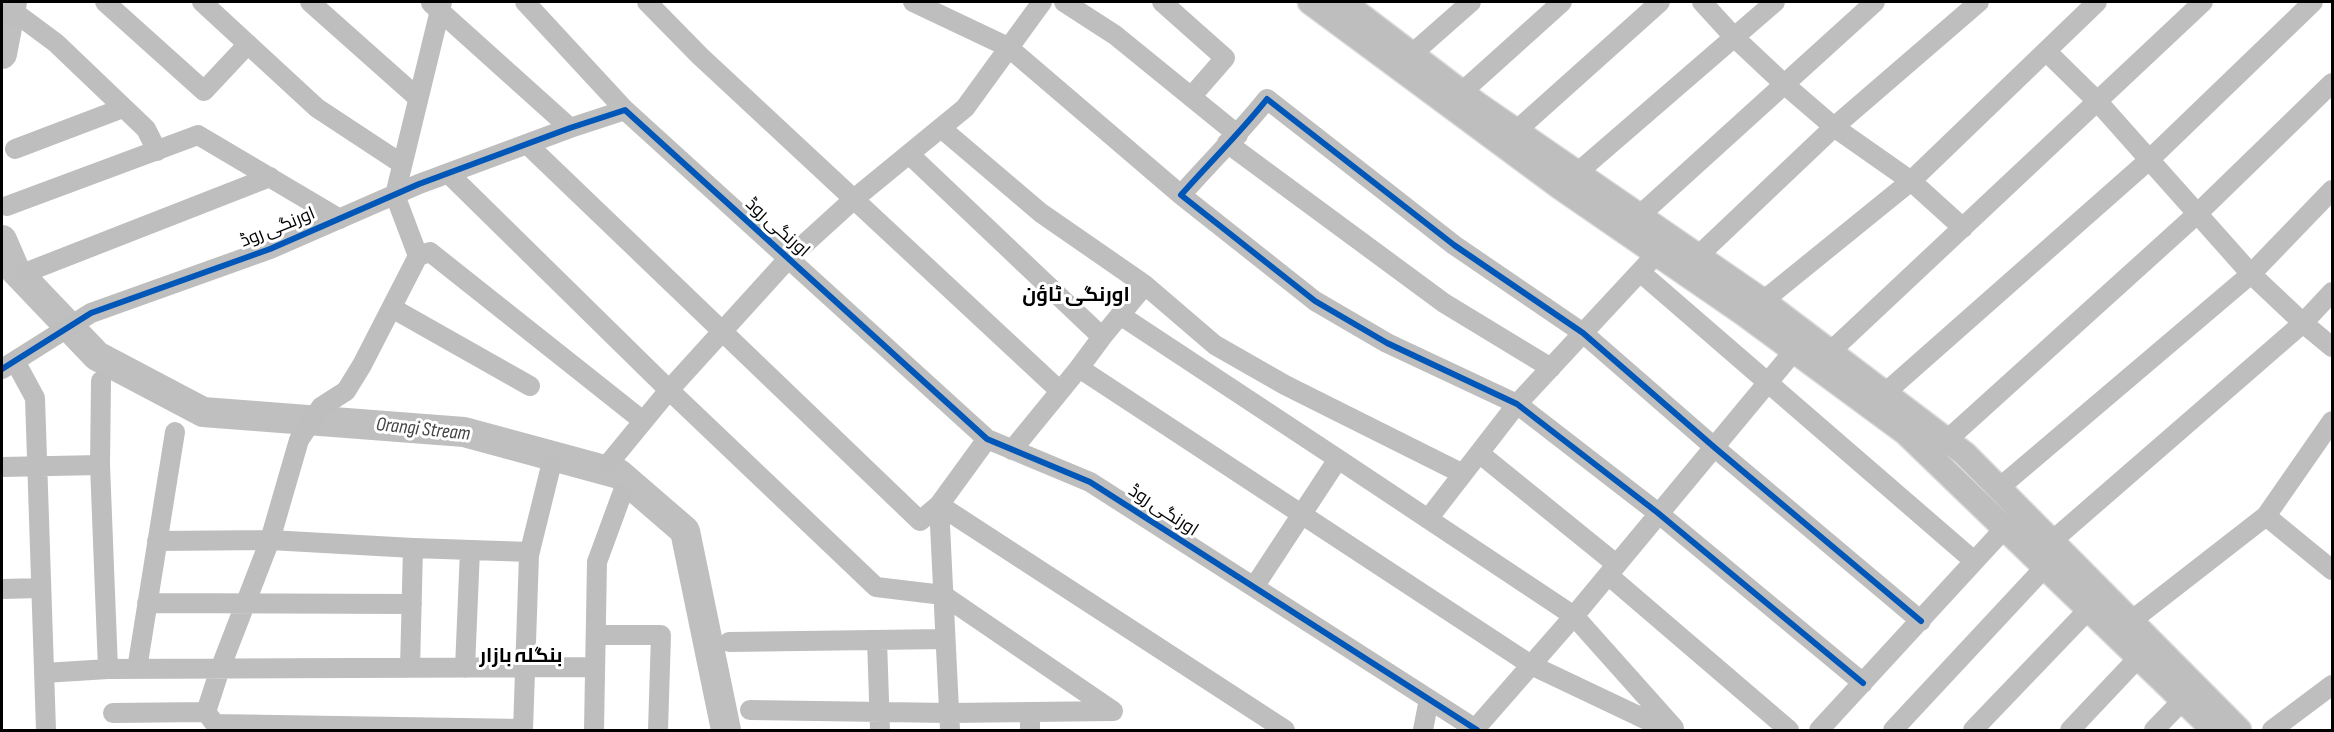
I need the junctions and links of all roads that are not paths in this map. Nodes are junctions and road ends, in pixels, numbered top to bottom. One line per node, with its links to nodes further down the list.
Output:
1 (105, 2): 25 (street)
2 (202, 2): 25 (street)
3 (310, 2): 33 (street)
4 (525, 2): 36 (street)
5 (648, 2): 55 (street)
6 (913, 2): 26 (street)
7 (1042, 2): 26 (street)
8 (1064, 2): 32 (street)
9 (1162, 2): 32 (street)
10 (1310, 2): 61 (main road)
11 (1343, 2): 28 (main road)
12 (1471, 2): 28 (street)
13 (1562, 2): 31 (street)
14 (1660, 2): 40 (street)
15 (1701, 2): 24 (street)
16 (1775, 2): 24 (street)
17 (1875, 2): 29 (street)
18 (1979, 2): 37 (street)
19 (2097, 2): 27 (street)
20 (2203, 2): 34 (street)
21 (2313, 2): 46 (street)
22 (436, 4): 33 (street); 38 (street)
23 (11, 17): 35 (street)
24 (1734, 37): 29 (street); 49 (street)
25 (248, 44): 47 (street)
26 (1008, 47): 39 (street); 54 (street)
27 (2046, 51): 34 (street); 51 (street)
28 (1412, 54): 31 (main road)
29 (1784, 84): 37 (street); 58 (street)
30 (2332, 84): 57 (street)
31 (1462, 92): 40 (main road)
32 (1191, 97): 41 (street)
33 (418, 98): 47 (street)
34 (2098, 102): 46 (street); 60 (street)
35 (123, 108): 43 (street); 44 (street)
36 (625, 110): 38 (street, اورنگی روڈ); 64 (street, اورنگی روڈ)
37 (1834, 127): 51 (street); 63 (street)
38 (570, 128): 42 (street, اورنگی روڈ)
39 (941, 128): 45 (street); 68 (street)
40 (1516, 131): 49 (main road)
41 (1233, 139): 54 (street); 75 (street); 82 (street)
42 (527, 144): 48 (street, اورنگی روڈ); 74 (street)
43 (15, 149)
44 (157, 151): 50 (street); 56 (street)
45 (909, 154): 55 (street); 76 (street)
46 (2149, 160): 57 (street); 88 (street)
47 (402, 164): 53 (street)
48 (448, 173): 53 (street, اورنگی روڈ); 86 (street)
49 (1577, 173): 58 (main road)
50 (270, 177): 59 (street); 65 (street)
51 (1911, 181): 60 (street); 70 (street)
52 (2332, 190): 67 (street)
53 (395, 195): 59 (street, اورنگی روڈ); 62 (street)
54 (1181, 195): 89 (street)
55 (854, 199): 64 (street); 87 (street)
56 (7, 206)
57 (2197, 214): 67 (street); 94 (street)
58 (1639, 216): 63 (main road)
59 (340, 219): 80 (street, اورنگی روڈ)
60 (1963, 228): 79 (street)
61 (1656, 253): 66 (street); 78 (main road)
62 (418, 256): 71 (street); 90 (street)
63 (1698, 256): 70 (main road)
64 (788, 259): 74 (street); 93 (street, اورنگی روڈ)
65 (27, 272)
66 (1640, 272): 75 (street); 84 (street)
67 (2251, 274): 73 (street); 105 (street)
68 (1145, 285): 72 (street); 104 (street)
69 (2332, 292): 73 (street)
70 (1763, 301): 79 (main road)
71 (392, 308): 85 (street); 113 (street)
72 (1119, 315): 76 (street); 98 (street)
73 (2303, 323): 77 (street); 115 (street)
74 (722, 332): 86 (street); 107 (street)
75 (1583, 333): 82 (street); 95 (street)
76 (1102, 337): 81 (street)
77 (2332, 347)
78 (1794, 351): 84 (street); 112 (main road)
79 (1830, 352): 88 (main road)
80 (8, 365): 101 (street)
81 (1079, 368): 87 (street); 108 (street)
82 (1551, 368): 89 (street)
83 (100, 381): 100 (street)
84 (1768, 382): 95 (street); 119 (street)
85 (531, 386)
86 (669, 390): 90 (street); 126 (street)
87 (1060, 391): 96 (street)
88 (1885, 393): 94 (main road)
89 (1517, 404): 97 (street); 109 (street)
90 (643, 421): 99 (street)
91 (2332, 421): 110 (street)
92 (175, 432): 114 (street)
93 (987, 439): 96 (street, اورنگی روڈ); 107 (street)
94 (1947, 440): 105 (main road)
95 (1714, 447): 109 (street); 132 (street)
96 (1012, 450): 123 (street, اورنگی روڈ)
97 (1479, 453): 104 (street); 121 (street)
98 (1338, 459): 108 (street); 111 (street)
99 (609, 463)
100 (100, 465): 101 (street); 144 (street)
101 (37, 466): 103 (street); 124 (street)
102 (551, 466): 118 (street)
103 (2, 467)
104 (1463, 474): 111 (street)
105 (1999, 488): 115 (main road)
106 (622, 494): 134 (street)
107 (939, 506): 126 (street); 163 (street)
108 (1303, 513): 123 (street); 139 (street)
109 (1658, 513): 121 (street); 148 (street)
110 (2266, 516): 122 (street); 133 (street)
111 (1428, 519): 131 (street)
112 (2005, 528): 119 (street); 120 (main road)
113 (270, 540): 114 (street); 116 (street); 128 (street)
114 (157, 541): 127 (street)
115 (2052, 541): 133 (main road)
116 (413, 548): 117 (street); 129 (street)
117 (470, 550): 118 (street); 143 (street)
118 (530, 552): 140 (street)
119 (1974, 561): 132 (street)
120 (2045, 567): 130 (main road); 170 (street)
121 (1612, 569): 131 (street); 168 (street)
122 (2332, 570)
123 (1254, 587): 150 (street, اورنگی روڈ)
124 (41, 588): 125 (street); 147 (street)
125 (2, 589)
126 (943, 595): 135 (street); 156 (street)
127 (147, 603): 128 (street); 145 (street)
128 (246, 603): 129 (street); 146 (street)
129 (412, 604): 142 (street)
130 (2090, 609): 138 (main road); 171 (street)
131 (1574, 616): 139 (street); 167 (street)
132 (1921, 621): 148 (street)
133 (2131, 621): 175 (main road)
134 (596, 635): 141 (street); 162 (street)
135 (945, 639): 136 (street); 157 (street)
136 (877, 640): 137 (street); 155 (street)
137 (729, 642)
138 (2139, 657): 151 (main road); 172 (street)
139 (1531, 665): 165 (street); 166 (street)
140 (526, 667): 141 (street); 143 (street); 160 (street)
141 (595, 667): 161 (street)
142 (410, 668): 143 (street); 146 (street)
143 (465, 668)
144 (108, 669): 145 (street); 147 (street)
145 (137, 669): 146 (street)
146 (220, 669): 153 (street)
147 (44, 673): 159 (street)
148 (1863, 682): 169 (street)
149 (2332, 685): 176 (street)
150 (1429, 699): 164 (street); 165 (street, اورنگی روڈ)
151 (2183, 700): 173 (street); 174 (main road)
152 (750, 711): 155 (street)
153 (206, 712): 154 (street); 158 (street)
154 (113, 713)
155 (880, 721): 157 (street)
156 (1030, 721): 157 (street)
157 (949, 722)
158 (264, 728): 160 (street)
159 (46, 730)
160 (523, 730)
161 (594, 730)
162 (658, 730)
163 (1286, 730)
164 (1423, 730)
165 (1476, 730)
166 (1668, 730)
167 (1676, 730)
168 (1789, 730)
169 (1819, 730)
170 (1893, 730)
171 (1973, 730)
172 (2070, 730)
173 (2154, 730)
174 (2214, 730)
175 (2239, 730)
176 (2272, 730)

